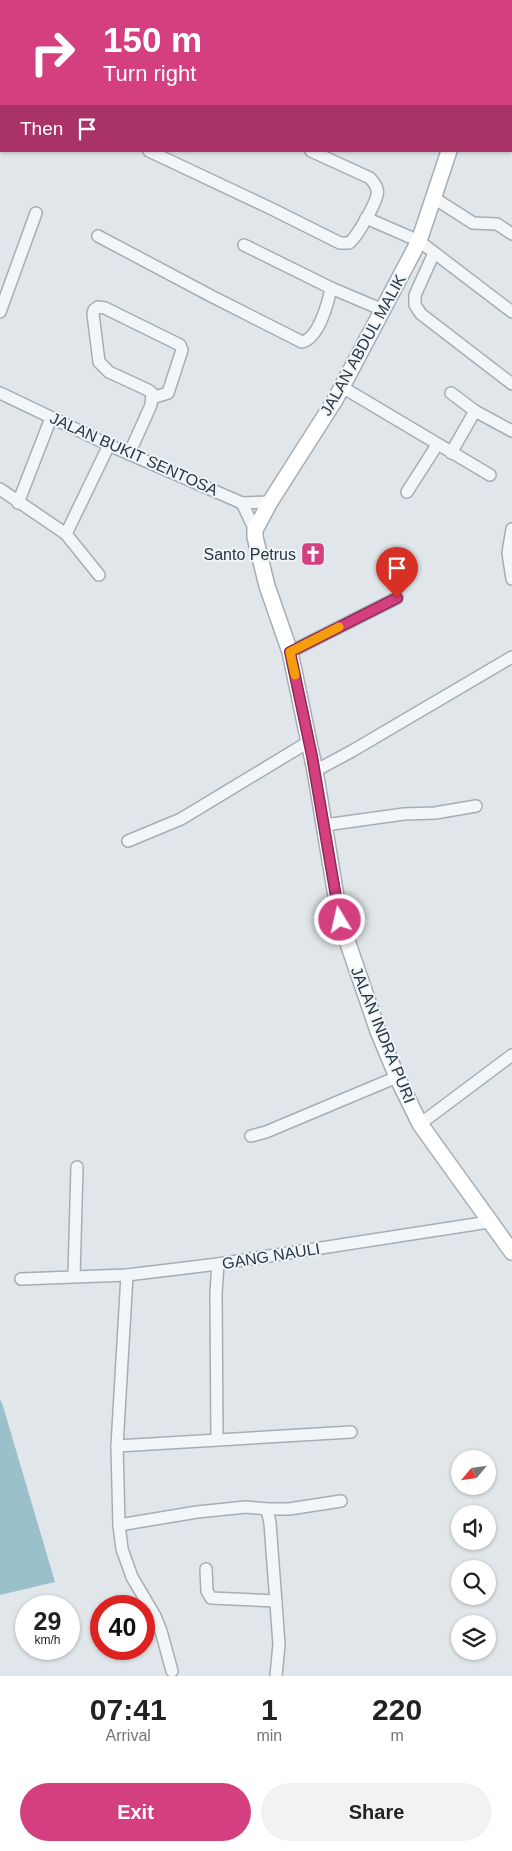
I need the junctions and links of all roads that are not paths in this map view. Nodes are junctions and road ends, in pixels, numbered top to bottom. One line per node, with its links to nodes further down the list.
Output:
1 (151, 152): 6 (street)
2 (313, 152): 6 (street)
3 (449, 152): 4 (street, JALAN ABDUL MALIK)
4 (434, 198): 7 (street); 9 (street, JALAN ABDUL MALIK)
5 (36, 213): 14 (street)
6 (366, 218): 9 (street)
7 (512, 234)
8 (98, 236): 12 (street)
9 (419, 241): 11 (street); 13 (street, JALAN ABDUL MALIK)
10 (244, 245): 12 (street)
11 (434, 253): 15 (street); 16 (street)
12 (331, 288): 13 (street)
13 (383, 310): 17 (street, JALAN ABDUL MALIK)
14 (0, 312)
15 (512, 312)
16 (512, 384)
17 (342, 386): 25 (street); 31 (street, JALAN ABDUL MALIK)
18 (0, 393): 22 (street, JALAN BUKIT SENTOSA)
19 (451, 393): 21 (street)
20 (152, 398): 20 (street); 27 (street)
21 (475, 411): 23 (street); 26 (street)
22 (51, 418): 24 (street, JALAN BUKIT SENTOSA); 32 (street)
23 (512, 431)
24 (108, 445): 27 (street, JALAN BUKIT SENTOSA); 36 (street)
25 (437, 445): 26 (street); 30 (street)
26 (452, 453): 28 (street)
27 (129, 454): 33 (street, JALAN BUKIT SENTOSA)
28 (490, 475)
29 (0, 489): 32 (street)
30 (407, 492)
31 (270, 502): 33 (street, JALAN BUKIT SENTOSA); 35 (street, JALAN ABDUL MALIK)
32 (18, 503): 36 (street)
33 (242, 503): 35 (street, JALAN INDRA PURI)
34 (512, 529): 38 (street)
35 (255, 530): 40 (street, JALAN INDRA PURI)
36 (66, 534): 37 (street)
37 (99, 575)
38 (512, 579)
39 (397, 598): 40 (street)
40 (290, 652): 42 (street, JALAN INDRA PURI)
41 (512, 657): 43 (street)
42 (310, 740): 43 (street, JALAN INDRA PURI); 46 (street)
43 (315, 771): 45 (street, JALAN INDRA PURI)
44 (476, 806): 45 (street)
45 (325, 825): 48 (street, JALAN INDRA PURI)
46 (128, 841)
47 (512, 1055): 49 (street)
48 (397, 1077): 49 (street, JALAN INDRA PURI); 50 (street)
49 (420, 1124): 52 (street, JALAN INDRA PURI)
50 (251, 1136)
51 (77, 1167): 56 (street)
52 (489, 1222): 53 (street, JALAN INDRA PURI); 54 (street, GANG NAULI)
53 (512, 1252)
54 (218, 1264): 55 (street, GANG NAULI); 59 (street)
55 (127, 1275): 56 (street, GANG NAULI); 60 (street)
56 (74, 1276): 57 (street, GANG NAULI)
57 (21, 1279)
58 (351, 1432): 59 (street)
59 (217, 1440): 60 (street)
60 (117, 1446): 63 (street)
61 (341, 1501): 62 (street)
62 (267, 1509): 63 (street); 65 (street)
63 (119, 1525): 66 (street)
64 (206, 1569): 65 (street)
65 (276, 1601): 67 (street)
66 (172, 1671)
67 (276, 1676)

